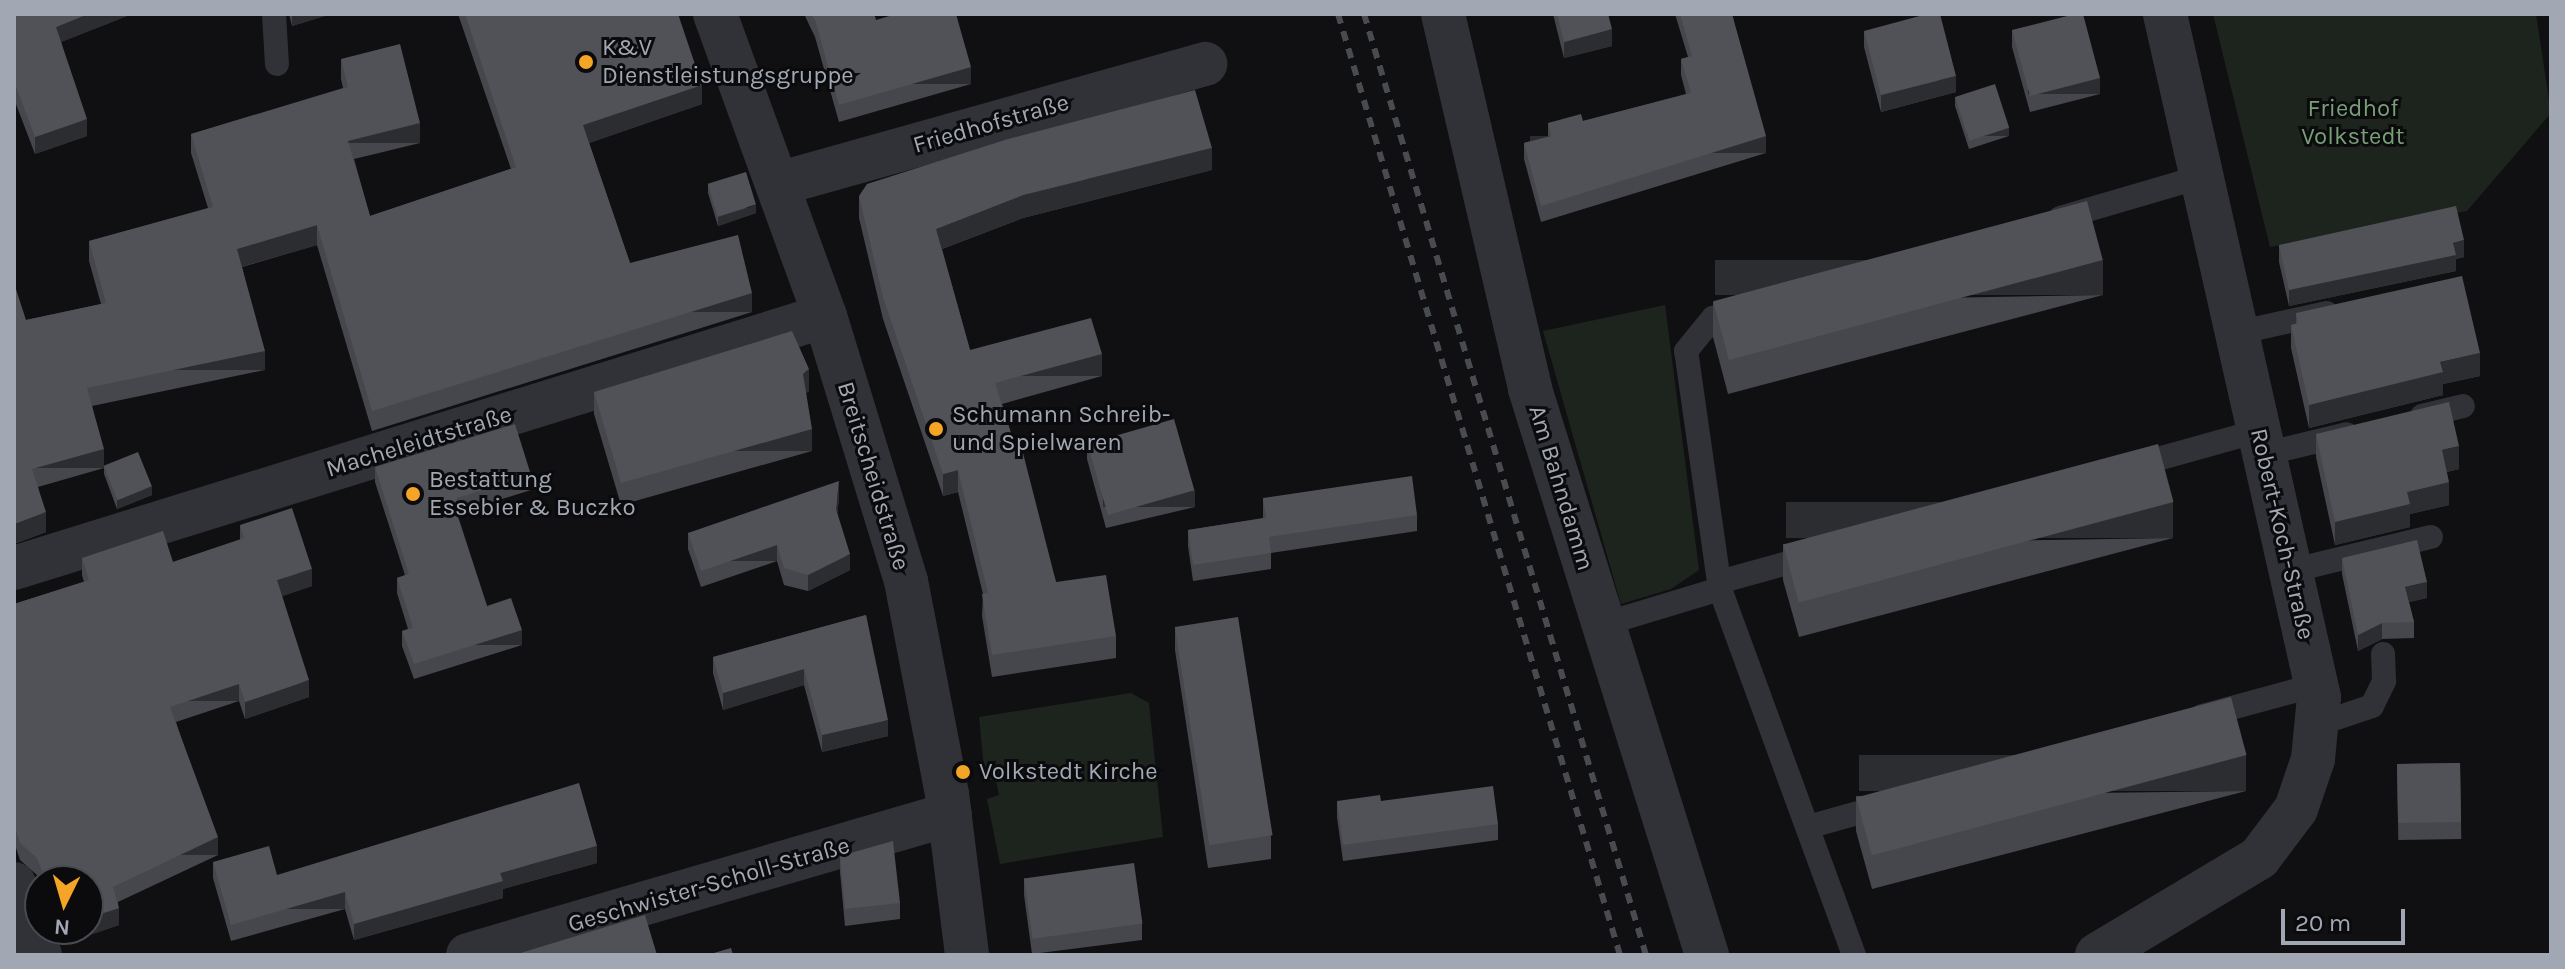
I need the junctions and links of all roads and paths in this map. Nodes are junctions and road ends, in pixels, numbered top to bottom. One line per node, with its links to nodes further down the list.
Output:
1 (274, 14): 5 (lane)
2 (715, 14): 8 (street, Breitscheidstraße)
3 (1443, 14): 24 (street, Am Bahndamm)
4 (2165, 14): 7 (street, Robert-Koch-Straße)
5 (277, 64)
6 (1205, 64): 8 (street, Friedhofstraße)
7 (2200, 177): 9 (lane); 13 (street, Robert-Koch-Straße)
8 (778, 184): 12 (street, Breitscheidstraße)
9 (2033, 226)
10 (1774, 301): 23 (lane)
11 (2353, 308): 13 (lane)
12 (825, 316): 21 (street, Macheleidtstraße); 29 (street, Breitscheidstraße)
13 (2236, 333): 17 (street, Robert-Koch-Straße)
14 (2463, 406): 15 (lane)
15 (2402, 421)
16 (2371, 429): 17 (lane)
17 (2261, 443): 18 (lane); 22 (street, Robert-Koch-Straße)
18 (2108, 473)
19 (2431, 537): 22 (lane)
20 (1839, 549): 23 (lane)
21 (14, 568)
22 (2290, 571): 26 (street, Robert-Koch-Straße)
23 (1720, 586): 24 (lane); 30 (lane)
24 (1604, 624): 35 (street, Am Bahndamm)
25 (2383, 654): 26 (lane)
26 (2316, 705): 27 (lane); 37 (street, Robert-Koch-Straße)
27 (2177, 723)
28 (1915, 797): 30 (lane)
29 (950, 814): 33 (street, Geschwister-Scholl-Straße); 34 (street, Breitscheidstraße)
30 (1808, 827): 36 (lane)
31 (14, 884): 32 (street)
32 (40, 955)
33 (468, 955)
34 (967, 955)
35 (1707, 955)
36 (1854, 955)
37 (2097, 955)

